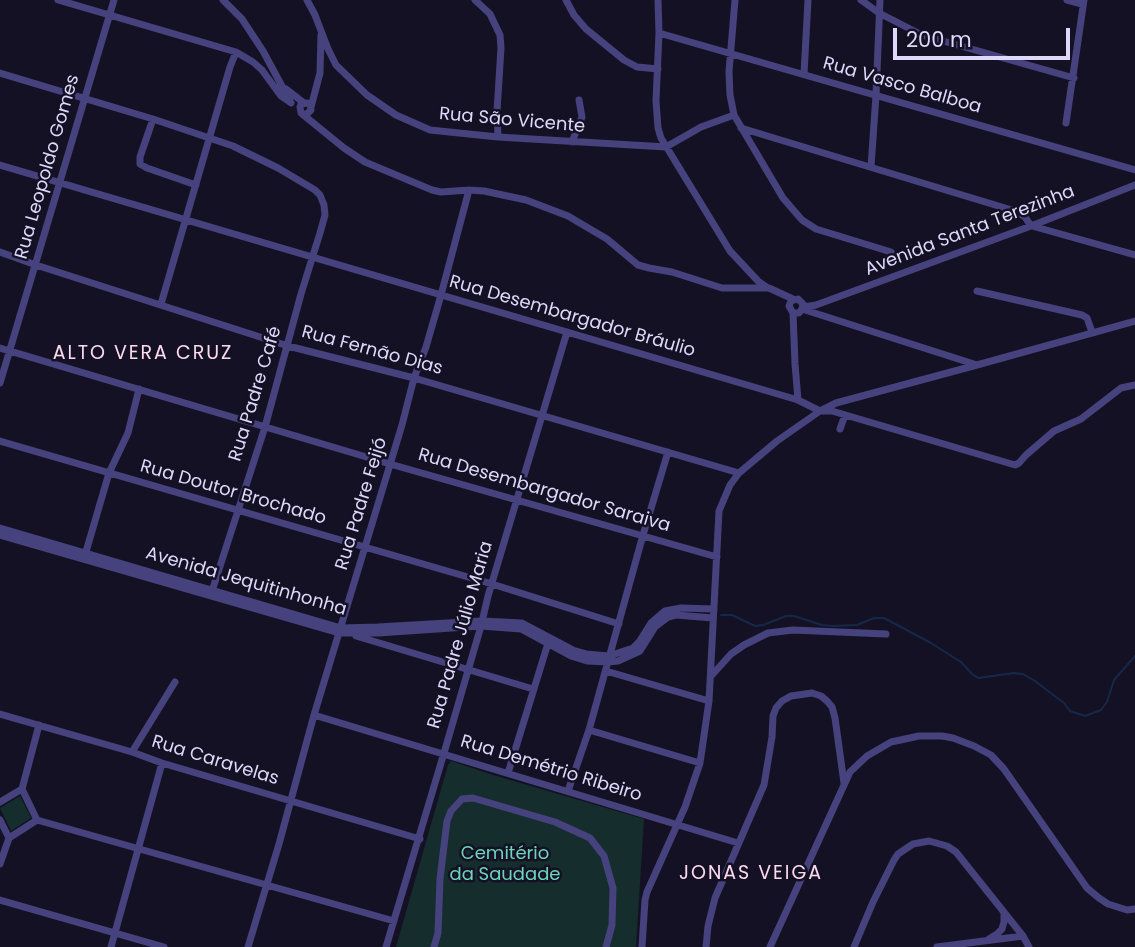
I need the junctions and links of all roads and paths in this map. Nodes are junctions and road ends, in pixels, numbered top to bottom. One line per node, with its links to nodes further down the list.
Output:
1 (58, 0): 15 (street)
2 (114, 0): 15 (street, Rua Leopoldo Gomes)
3 (223, 0): 24 (street)
4 (307, 0): 16 (street, Rua São Vicente)
5 (475, 0): 36 (street)
6 (566, 0): 20 (street)
7 (659, 0): 17 (street)
8 (735, 0): 19 (street)
9 (808, 0): 22 (street)
10 (861, 0): 14 (street)
11 (880, 0): 14 (street)
12 (1067, 0): 13 (street)
13 (1083, 2): 23 (street)
14 (879, 13): 23 (street); 26 (street)
15 (109, 15): 18 (street); 27 (street, Rua Leopoldo Gomes)
16 (321, 33): 30 (street); 36 (street, Rua São Vicente)
17 (659, 33): 19 (street, Rua Vasco Balboa); 20 (street)
18 (236, 52): 25 (street); 35 (street)
19 (730, 54): 22 (street, Rua Vasco Balboa); 31 (street)
20 (658, 69): 38 (street)
21 (0, 73): 27 (street)
22 (804, 74): 26 (street, Rua Vasco Balboa)
23 (1074, 78): 33 (street)
24 (283, 86): 25 (street); 29 (street); 30 (street)
25 (274, 87): 29 (street)
26 (877, 95): 40 (street); 41 (street, Rua Vasco Balboa)
27 (85, 99): 32 (street); 42 (street, Rua Leopoldo Gomes)
28 (579, 100): 37 (street)
29 (290, 103): 30 (street)
30 (306, 108): 45 (street)
31 (734, 115): 34 (street); 38 (street)
32 (153, 119): 35 (street); 44 (street)
33 (1066, 123)
34 (741, 128): 40 (street); 49 (street)
35 (209, 137): 44 (street); 51 (street, Rua Padre Café)
36 (498, 137): 37 (street, Rua São Vicente)
37 (572, 142): 38 (street, Rua São Vicente)
38 (666, 147): 53 (street)
39 (0, 165): 42 (street, Rua Desembargador Bráulio)
40 (871, 167): 47 (street)
41 (1135, 170)
42 (60, 183): 46 (street, Rua Desembargador Bráulio); 52 (street, Rua Leopoldo Gomes)
43 (1135, 184): 47 (street, Avenida Santa Terezinha)
44 (197, 185): 46 (street)
45 (469, 190): 53 (street); 55 (street, Rua Padre Feijó)
46 (186, 219): 51 (street, Rua Desembargador Bráulio); 57 (street)
47 (1031, 226): 50 (street); 58 (street, Avenida Santa Terezinha)
48 (0, 252): 52 (street, Rua Fernão Dias)
49 (893, 255)
50 (1135, 255)
51 (313, 257): 55 (street, Rua Desembargador Bráulio); 63 (street, Rua Padre Café)
52 (36, 265): 57 (street, Rua Fernão Dias); 65 (street, Rua Leopoldo Gomes)
53 (763, 286): 56 (street)
54 (977, 291): 62 (street)
55 (441, 295): 61 (street, Rua Desembargador Bráulio); 67 (street, Rua Padre Feijó)
56 (791, 302): 58 (street); 59 (street)
57 (161, 304): 63 (street, Rua Fernão Dias)
58 (803, 306): 59 (street); 66 (street)
59 (793, 313): 71 (street)
60 (1135, 321): 62 (street)
61 (567, 332): 71 (street, Rua Desembargador Bráulio); 73 (street, Rua Padre Júlio Maria)
62 (1092, 332): 66 (street)
63 (288, 346): 67 (street, Rua Fernão Dias); 75 (street, Rua Padre Café)
64 (0, 348): 65 (street, Rua Desembargador Saraiva)
65 (9, 351): 68 (street, Rua Leopoldo Gomes); 70 (street, Rua Desembargador Saraiva)
66 (977, 365): 72 (street)
67 (414, 378): 73 (street, Rua Fernão Dias); 79 (street, Rua Padre Feijó)
68 (0, 383)
69 (1135, 385): 74 (street, Rua Desembargador Bráulio)
70 (139, 389): 75 (street, Rua Desembargador Saraiva); 80 (street)
71 (798, 400): 72 (street, Rua Desembargador Bráulio)
72 (820, 411): 74 (street, Rua Desembargador Bráulio); 81 (street)
73 (541, 414): 78 (street, Rua Fernão Dias); 82 (street, Rua Padre Júlio Maria)
74 (845, 415): 76 (street)
75 (265, 428): 79 (street, Rua Desembargador Saraiva); 83 (street, Rua Padre Café)
76 (840, 429)
77 (0, 441): 80 (street, Rua Doutor Brochado)
78 (668, 452): 81 (street, Rua Fernão Dias); 86 (street)
79 (390, 464): 82 (street, Rua Desembargador Saraiva); 87 (street, Rua Padre Feijó)
80 (109, 473): 83 (street, Rua Doutor Brochado); 88 (street)
81 (739, 473): 89 (street)
82 (516, 501): 86 (street, Rua Desembargador Saraiva); 91 (street, Rua Padre Júlio Maria)
83 (237, 511): 87 (street, Rua Doutor Brochado); 92 (street, Rua Padre Café)
84 (0, 528): 88 (street, Avenida Jequitinhonha)
85 (0, 535): 88 (street, Avenida Jequitinhonha)
86 (643, 535): 89 (street, Rua Desembargador Saraiva); 95 (street)
87 (365, 548): 91 (street, Rua Doutor Brochado); 97 (street, Rua Padre Feijó)
88 (85, 556): 90 (street, Avenida Jequitinhonha)
89 (717, 557): 93 (street)
90 (127, 569): 92 (street, Avenida Jequitinhonha); 97 (street, Avenida Jequitinhonha)
91 (492, 584): 94 (street, Rua Padre Júlio Maria); 95 (street, Rua Doutor Brochado)
92 (212, 591): 97 (street, Avenida Jequitinhonha)
93 (714, 614): 101 (street, Avenida Jequitinhonha); 104 (street)
94 (482, 624): 96 (street, Avenida Jequitinhonha); 99 (street, Avenida Jequitinhonha); 102 (street, Rua Padre Júlio Maria)
95 (619, 624): 101 (street)
96 (378, 630): 97 (street, Avenida Jequitinhonha); 100 (street)
97 (342, 632): 100 (street); 109 (street, Rua Padre Feijó)
98 (887, 634): 104 (street)
99 (549, 640): 101 (street, Avenida Jequitinhonha); 106 (street)
100 (379, 643): 102 (street)
101 (609, 659): 103 (street)
102 (468, 670): 106 (street); 113 (street, Rua Padre Júlio Maria)
103 (606, 671): 107 (street); 111 (street)
104 (711, 676): 107 (street)
105 (175, 682): 112 (street)
106 (533, 689): 116 (street)
107 (709, 701): 115 (street)
108 (0, 714): 110 (street, Rua Caravelas)
109 (314, 715): 113 (street, Rua Demétrio Ribeiro); 120 (street, Rua Padre Feijó)
110 (39, 725): 112 (street, Rua Caravelas); 118 (street)
111 (589, 730): 115 (street); 119 (street)
112 (132, 752): 114 (street, Rua Caravelas)
113 (444, 753): 116 (street, Rua Demétrio Ribeiro); 126 (street, Rua Padre Júlio Maria)
114 (162, 763): 120 (street, Rua Caravelas); 128 (street)
115 (700, 763): 124 (street)
116 (508, 773): 119 (street, Rua Demétrio Ribeiro)
117 (844, 784): 127 (street); 132 (street); 146 (street)
118 (22, 789): 121 (street); 123 (street)
119 (568, 791): 124 (street, Rua Demétrio Ribeiro)
120 (291, 800): 126 (street, Rua Caravelas); 130 (street, Rua Padre Feijó)
121 (0, 802)
122 (0, 820): 125 (street)
123 (37, 820): 125 (street); 128 (street)
124 (678, 824): 127 (street, Rua Demétrio Ribeiro); 144 (street)
125 (9, 838): 129 (street)
126 (420, 839): 134 (street, Rua Padre Júlio Maria)
127 (738, 843): 145 (street)
128 (138, 849): 130 (street); 135 (street)
129 (0, 864)
130 (266, 885): 134 (street); 140 (street, Rua Padre Feijó)
131 (0, 900): 135 (street)
132 (1135, 909)
133 (1004, 911): 136 (street); 137 (street); 147 (street)
134 (394, 921): 141 (street, Rua Padre Júlio Maria)
135 (115, 933): 138 (street); 139 (street)
136 (1023, 936): 137 (street); 149 (street)
137 (986, 941): 148 (street)
138 (111, 947)
139 (164, 947)
140 (248, 947)
141 (386, 947)
142 (434, 947): 143 (street)
143 (606, 947)
144 (642, 947)
145 (706, 947)
146 (770, 947)
147 (854, 947)
148 (937, 947)
149 (1029, 947)

